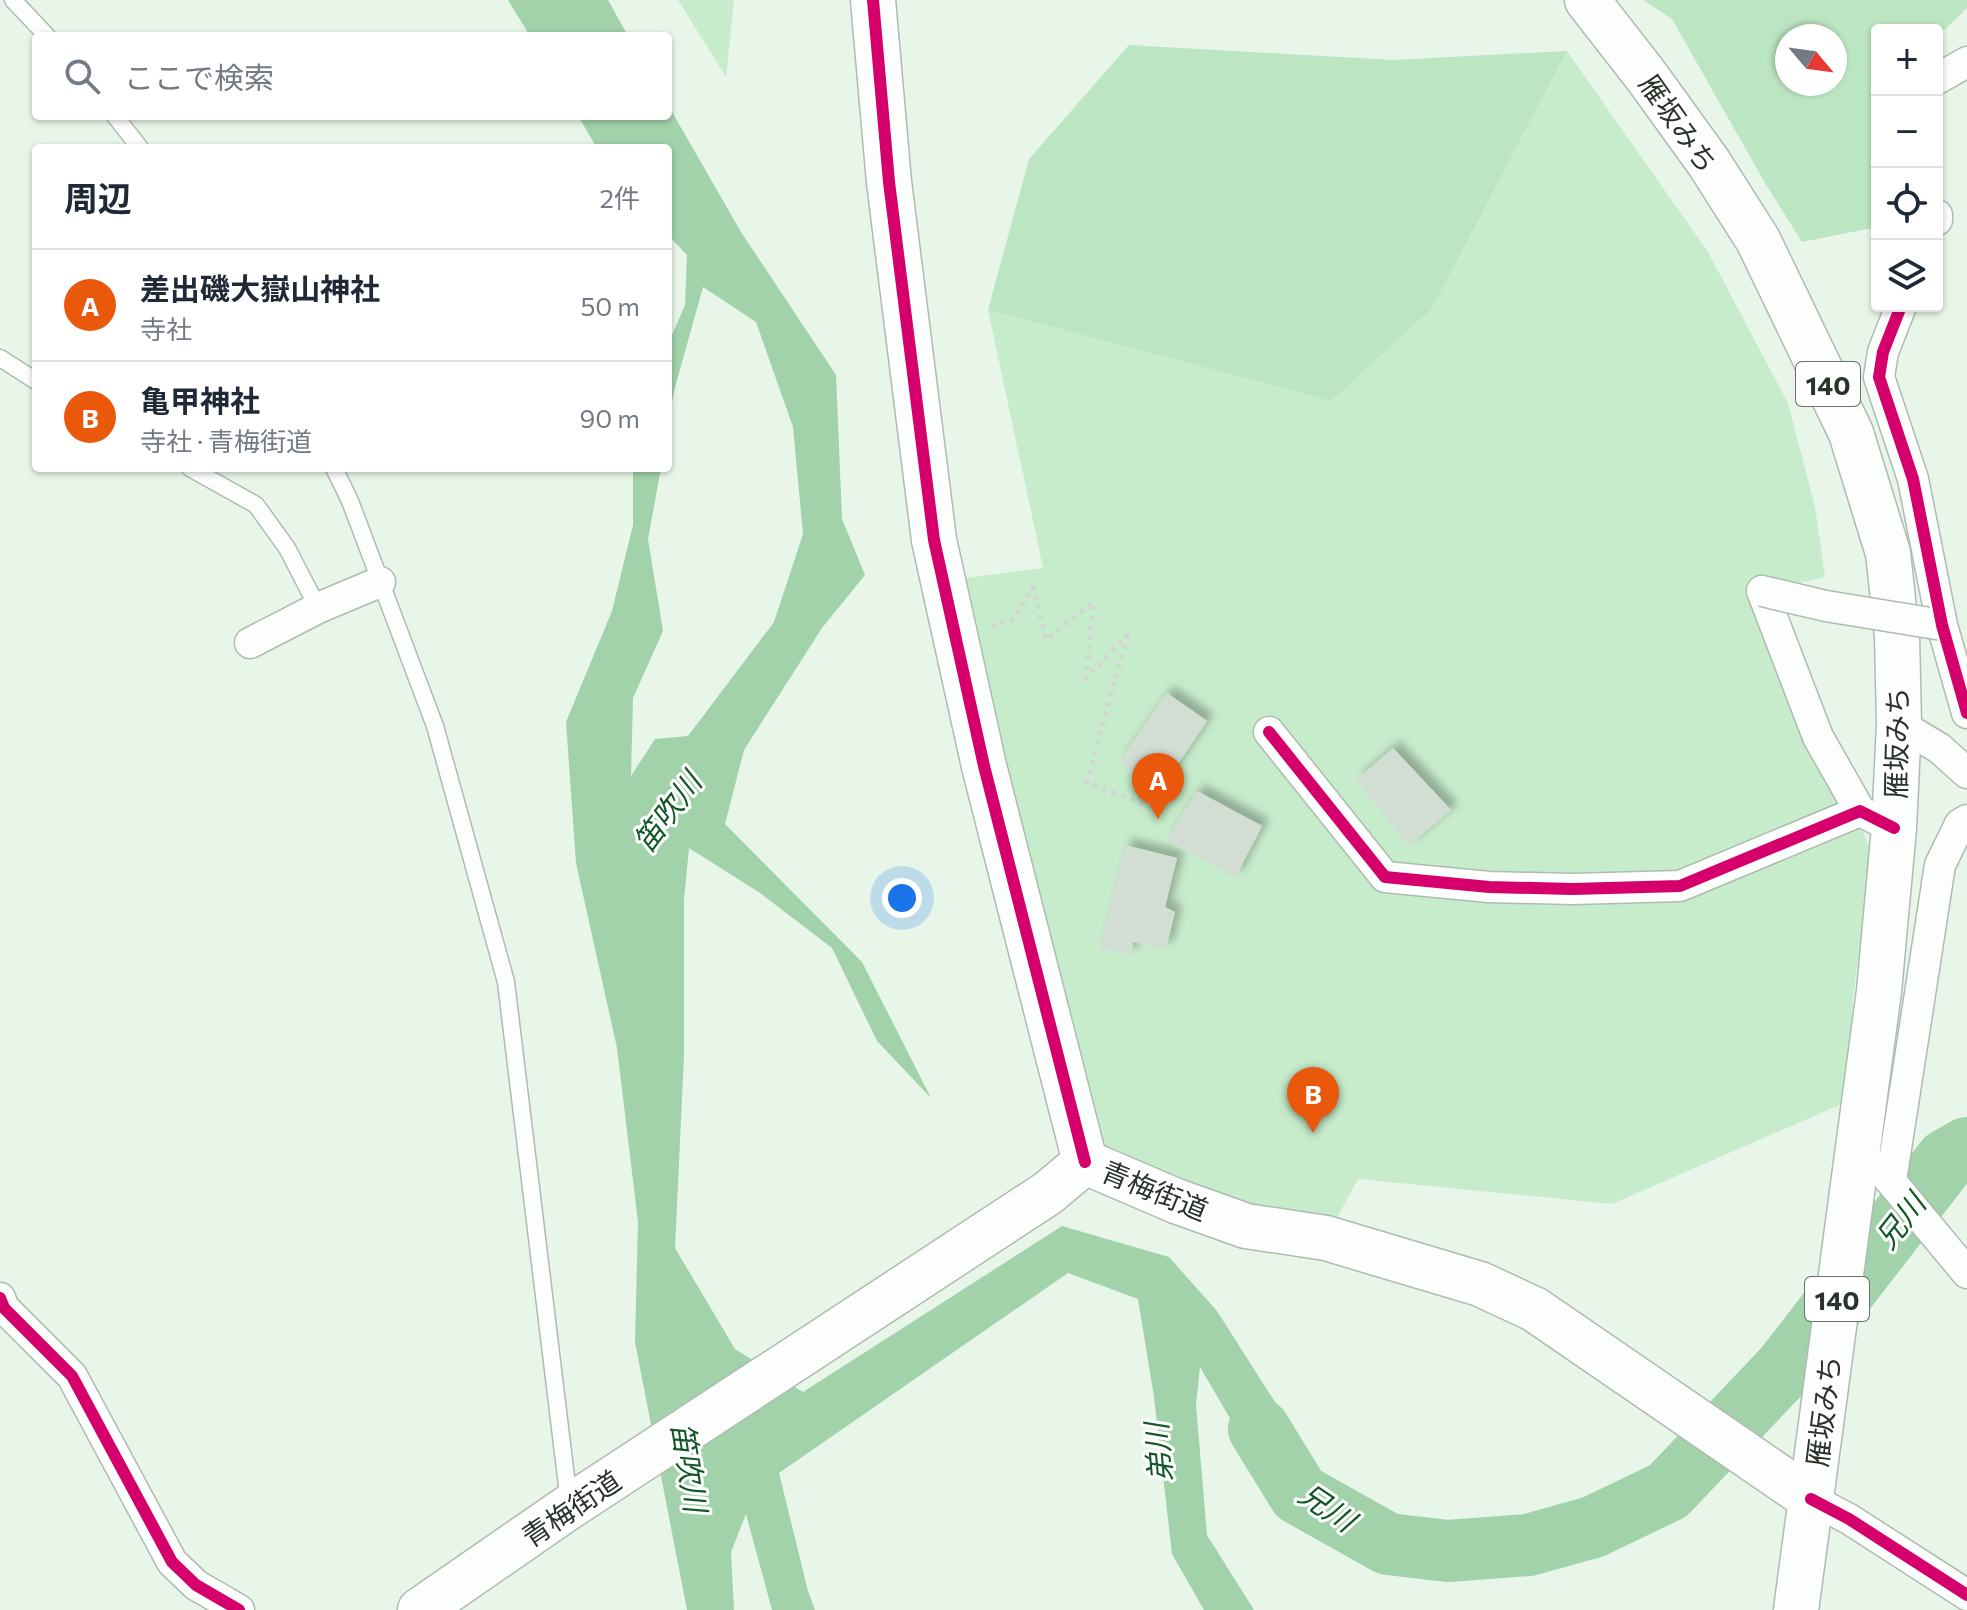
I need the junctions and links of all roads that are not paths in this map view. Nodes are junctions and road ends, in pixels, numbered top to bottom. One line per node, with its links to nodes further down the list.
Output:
1 (13, 0): 4 (lane)
2 (873, 0): 25 (main road)
3 (1587, 0): 19 (main road, 雁坂みち / 140)
4 (43, 32)
5 (1967, 62): 6 (street)
6 (1943, 76)
7 (118, 120): 8 (lane)
8 (137, 144)
9 (1899, 312): 16 (street)
10 (0, 358): 11 (lane)
11 (32, 378)
12 (197, 472): 15 (lane)
13 (336, 472): 14 (lane)
14 (380, 582): 15 (street); 30 (lane)
15 (318, 608): 17 (street)
16 (1955, 625): 18 (street); 22 (street, bridge)
17 (250, 643)
18 (1967, 713)
19 (1899, 724): 21 (street); 22 (main road, 雁坂みち / 140)
20 (1269, 732): 22 (street)
21 (1967, 773)
22 (1877, 819): 24 (main road, 雁坂みち / 140)
23 (1967, 820): 26 (street)
24 (1858, 1141): 26 (street); 29 (main road, 雁坂みち / 140)
25 (1085, 1162): 29 (main road, 青梅街道); 30 (main road, 青梅街道)
26 (1891, 1181): 27 (street)
27 (1962, 1267)
28 (0, 1298): 32 (street)
29 (1811, 1499): 31 (street); 34 (main road, 雁坂みち / 140)
30 (581, 1500): 33 (main road, 青梅街道)
31 (1967, 1595)
32 (239, 1610)
33 (420, 1610)
34 (1796, 1610)

